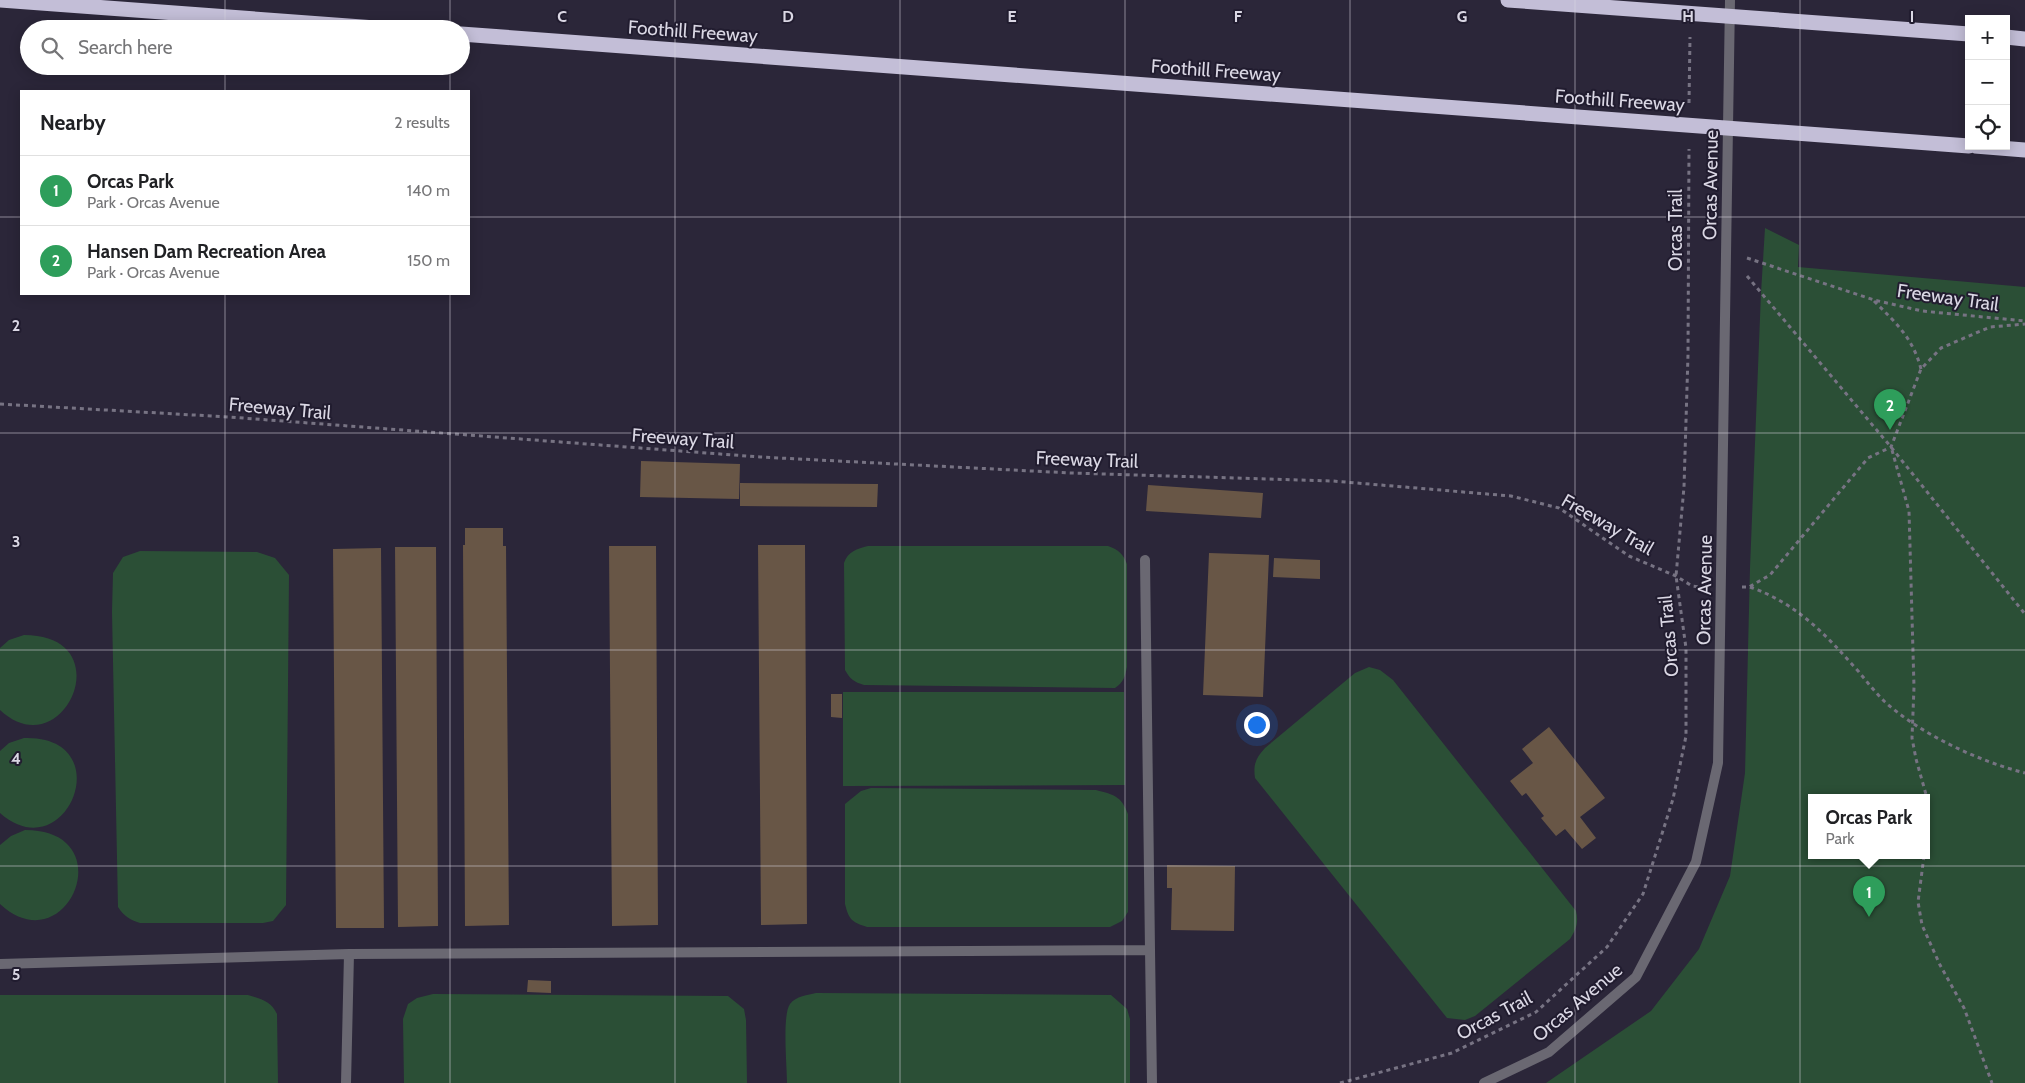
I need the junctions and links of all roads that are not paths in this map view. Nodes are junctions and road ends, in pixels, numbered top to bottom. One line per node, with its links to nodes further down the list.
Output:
1 (0, 0): 4 (highway)
2 (1508, 0): 5 (highway)
3 (1730, 0): 18 (street, Orcas Avenue)
4 (268, 20)
5 (1965, 34)
6 (470, 35): 9 (highway, Foothill Freeway)
7 (2010, 37): 8 (highway)
8 (2025, 39)
9 (1965, 146)
10 (2010, 149): 11 (highway)
11 (2025, 150)
12 (1145, 560): 13 (street)
13 (1150, 950): 14 (street); 17 (street)
14 (349, 954): 15 (street); 16 (street)
15 (0, 964)
16 (346, 1083)
17 (1152, 1083)
18 (1484, 1083)

